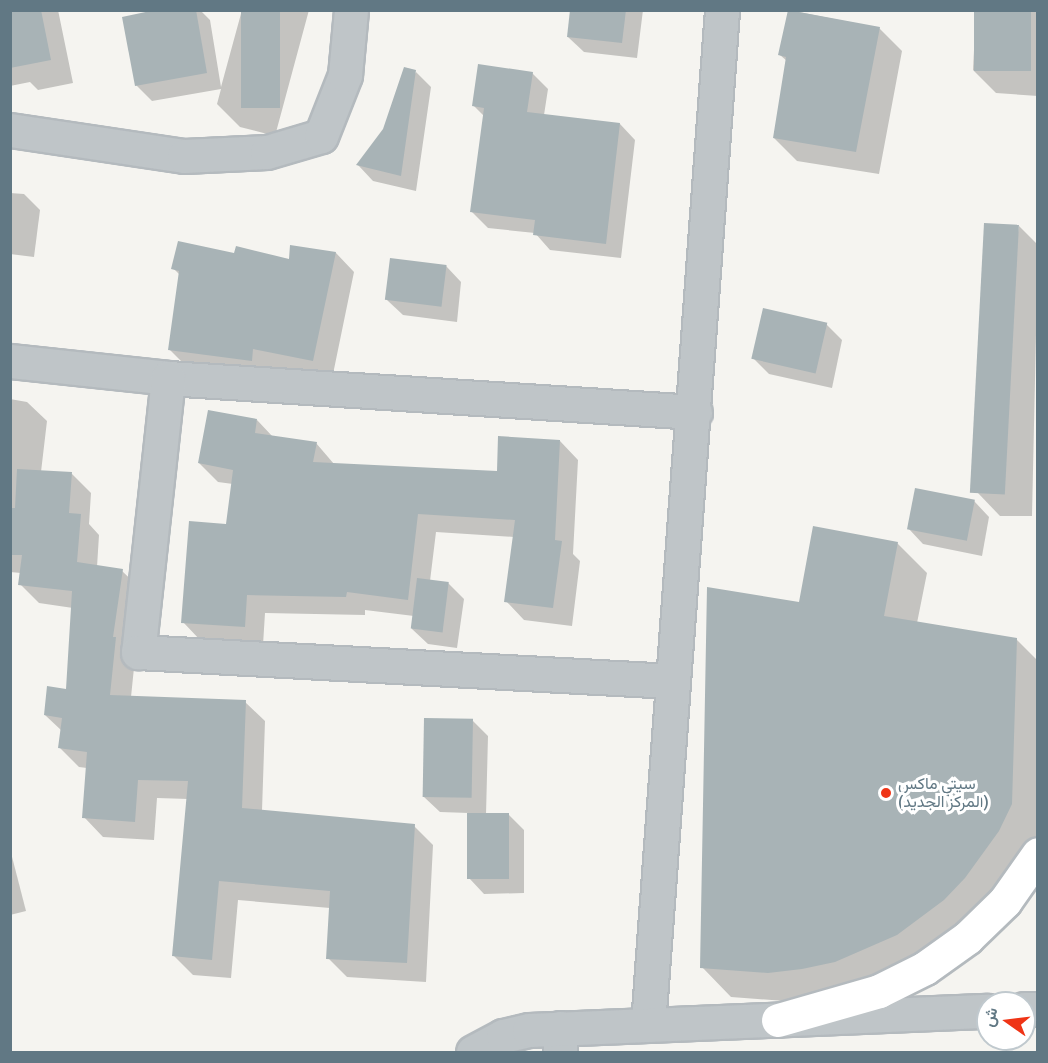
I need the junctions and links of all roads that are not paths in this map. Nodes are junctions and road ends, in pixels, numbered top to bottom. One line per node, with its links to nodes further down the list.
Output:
1 (351, 10): 3 (street)
2 (722, 10): 6 (street)
3 (10, 130)
4 (10, 361): 5 (street)
5 (168, 378): 6 (street); 7 (street)
6 (695, 412): 7 (street)
7 (672, 681): 11 (street)
8 (1038, 854): 10 (main road)
9 (976, 1012): 10 (street)
10 (778, 1020): 11 (street)
11 (648, 1025): 12 (street)
12 (560, 1040): 13 (street)
13 (503, 1044): 14 (street)
14 (473, 1053)

